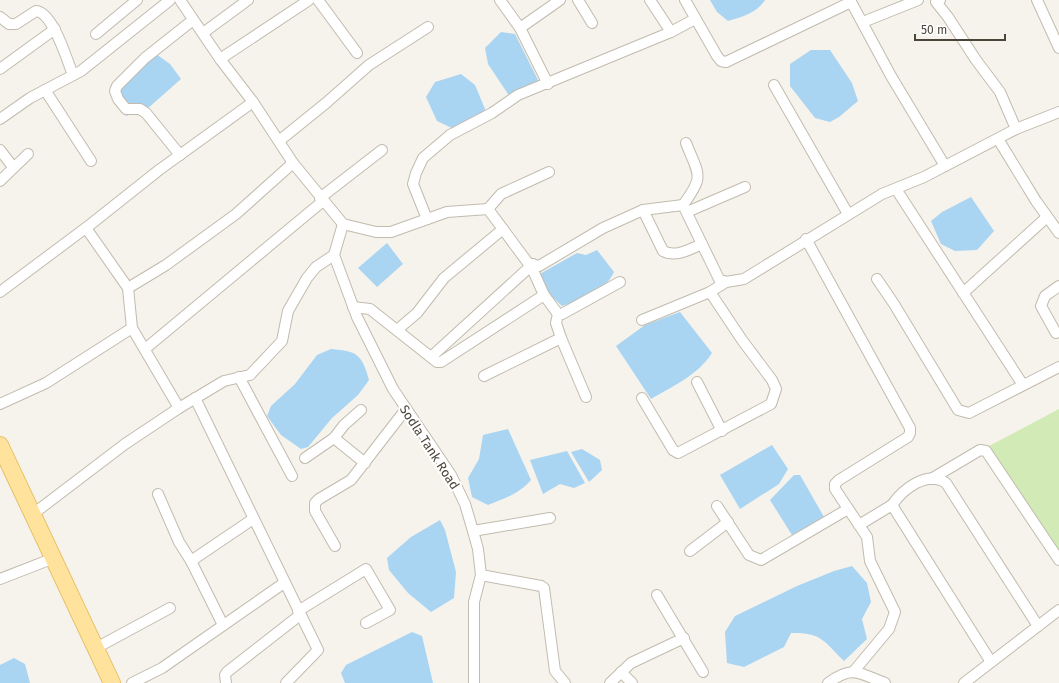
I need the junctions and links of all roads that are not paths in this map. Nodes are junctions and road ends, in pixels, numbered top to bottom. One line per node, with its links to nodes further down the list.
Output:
1 (137, 0): 26 (street)
2 (170, 0): 31 (street)
3 (248, 0): 25 (street)
4 (309, 0): 29 (street)
5 (318, 0): 28 (street)
6 (500, 0): 22 (street)
7 (560, 0): 22 (street)
8 (578, 0): 20 (street)
9 (650, 0): 24 (street)
10 (685, 0): 17 (street)
11 (918, 0): 19 (street)
12 (1037, 0): 27 (street)
13 (182, 1): 18 (street)
14 (851, 1): 17 (street); 19 (street)
15 (936, 1): 38 (street)
16 (0, 17): 23 (street)
17 (695, 19): 24 (street)
18 (193, 20): 25 (street); 45 (street)
19 (863, 22): 48 (street)
20 (592, 24)
21 (428, 27): 40 (street)
22 (520, 28): 32 (street)
23 (55, 29): 30 (street); 31 (street)
24 (671, 32): 32 (street)
25 (203, 33): 29 (street)
26 (96, 34)
27 (1059, 48)
28 (358, 53)
29 (220, 59): 35 (street)
30 (0, 69)
31 (73, 75): 34 (street)
32 (548, 84): 60 (street)
33 (774, 85): 58 (street)
34 (45, 90): 37 (street); 46 (street)
35 (253, 102): 40 (street); 45 (street)
36 (1058, 114): 38 (street)
37 (0, 119)
38 (1016, 129): 39 (street)
39 (998, 139): 48 (street); 59 (street)
40 (279, 141): 47 (street)
41 (686, 143): 56 (street)
42 (0, 150): 49 (street)
43 (382, 150): 54 (street)
44 (28, 154): 49 (street)
45 (180, 155): 62 (street)
46 (91, 161)
47 (294, 163): 54 (street); 73 (street)
48 (945, 166): 53 (street)
49 (12, 167): 51 (street)
50 (549, 172): 55 (street)
51 (0, 181)
52 (745, 187): 56 (street)
53 (896, 189): 58 (street); 76 (street)
54 (322, 199): 61 (street); 85 (street)
55 (488, 209): 60 (street); 63 (street)
56 (685, 209): 57 (street); 66 (street)
57 (643, 210): 66 (street); 68 (street)
58 (848, 214): 65 (street)
59 (1047, 217): 64 (street); 76 (street)
60 (427, 219): 61 (street)
61 (343, 224): 67 (street)
62 (86, 228): 73 (street); 74 (street)
63 (502, 229): 68 (street); 82 (street)
64 (1059, 233)
65 (806, 239): 71 (street); 109 (street)
66 (702, 244): 71 (street)
67 (334, 255): 78 (street, Sodla Tank Road); 89 (street)
68 (532, 265): 77 (street); 86 (street)
69 (876, 279): 91 (street)
70 (620, 282): 79 (street)
71 (726, 282): 75 (street)
72 (1059, 286): 83 (street)
73 (128, 288): 81 (street)
74 (0, 292)
75 (710, 292): 80 (street); 99 (street)
76 (963, 293): 91 (street)
77 (544, 295): 79 (street); 86 (street)
78 (353, 307): 82 (street); 97 (street, Sodla Tank Road)
79 (558, 314): 84 (street)
80 (642, 320)
81 (132, 328): 85 (street); 95 (street)
82 (397, 330): 86 (street)
83 (1056, 333)
84 (560, 338): 88 (street); 92 (street)
85 (145, 349): 96 (street)
86 (431, 357)
87 (1059, 367): 91 (street)
88 (484, 376)
89 (239, 378): 93 (street); 104 (street)
90 (697, 382): 99 (street)
91 (1023, 385)
92 (586, 397)
93 (194, 398): 96 (street); 112 (street)
94 (642, 398): 99 (street)
95 (0, 404)
96 (179, 408): 110 (street)
97 (406, 409): 103 (street); 115 (street, Sodla Tank Road)
98 (361, 410): 100 (street)
99 (722, 431)
100 (334, 438): 102 (street); 103 (street)
101 (0, 445): 110 (main road)
102 (305, 458)
103 (365, 463): 116 (street)
104 (292, 476)
105 (931, 479): 107 (street); 119 (street); 130 (street)
106 (158, 494): 120 (street)
107 (892, 505): 114 (street); 133 (street)
108 (717, 506): 113 (street)
109 (848, 509): 113 (street); 114 (street)
110 (33, 514): 118 (main road)
111 (550, 518): 115 (street)
112 (253, 519): 120 (street); 123 (street)
113 (728, 522): 117 (street)
114 (859, 525): 134 (street)
115 (473, 531): 121 (street, Sodla Tank Road)
116 (335, 546)
117 (690, 551)
118 (54, 558): 122 (street); 132 (main road)
119 (1059, 560)
120 (191, 561): 129 (street)
121 (481, 575): 141 (street, Sodla Tank Road); 142 (street)
122 (0, 579)
123 (284, 582): 127 (street); 129 (street)
124 (657, 595): 131 (street)
125 (170, 608): 132 (street)
126 (1059, 610): 130 (street)
127 (299, 613): 128 (street); 139 (street); 140 (street)
128 (366, 623)
129 (223, 625): 138 (street)
130 (1038, 626): 133 (street)
131 (684, 638): 135 (street); 136 (street)
132 (96, 648): 137 (main road)
133 (991, 662): 147 (street)
134 (854, 671): 145 (street); 146 (street)
135 (621, 672): 143 (street); 144 (street)
136 (703, 672)
137 (112, 683)
138 (132, 683)
139 (226, 683)
140 (286, 683)
141 (474, 683)
142 (564, 683)
143 (610, 683)
144 (632, 683)
145 (828, 683)
146 (885, 683)
147 (964, 683)

